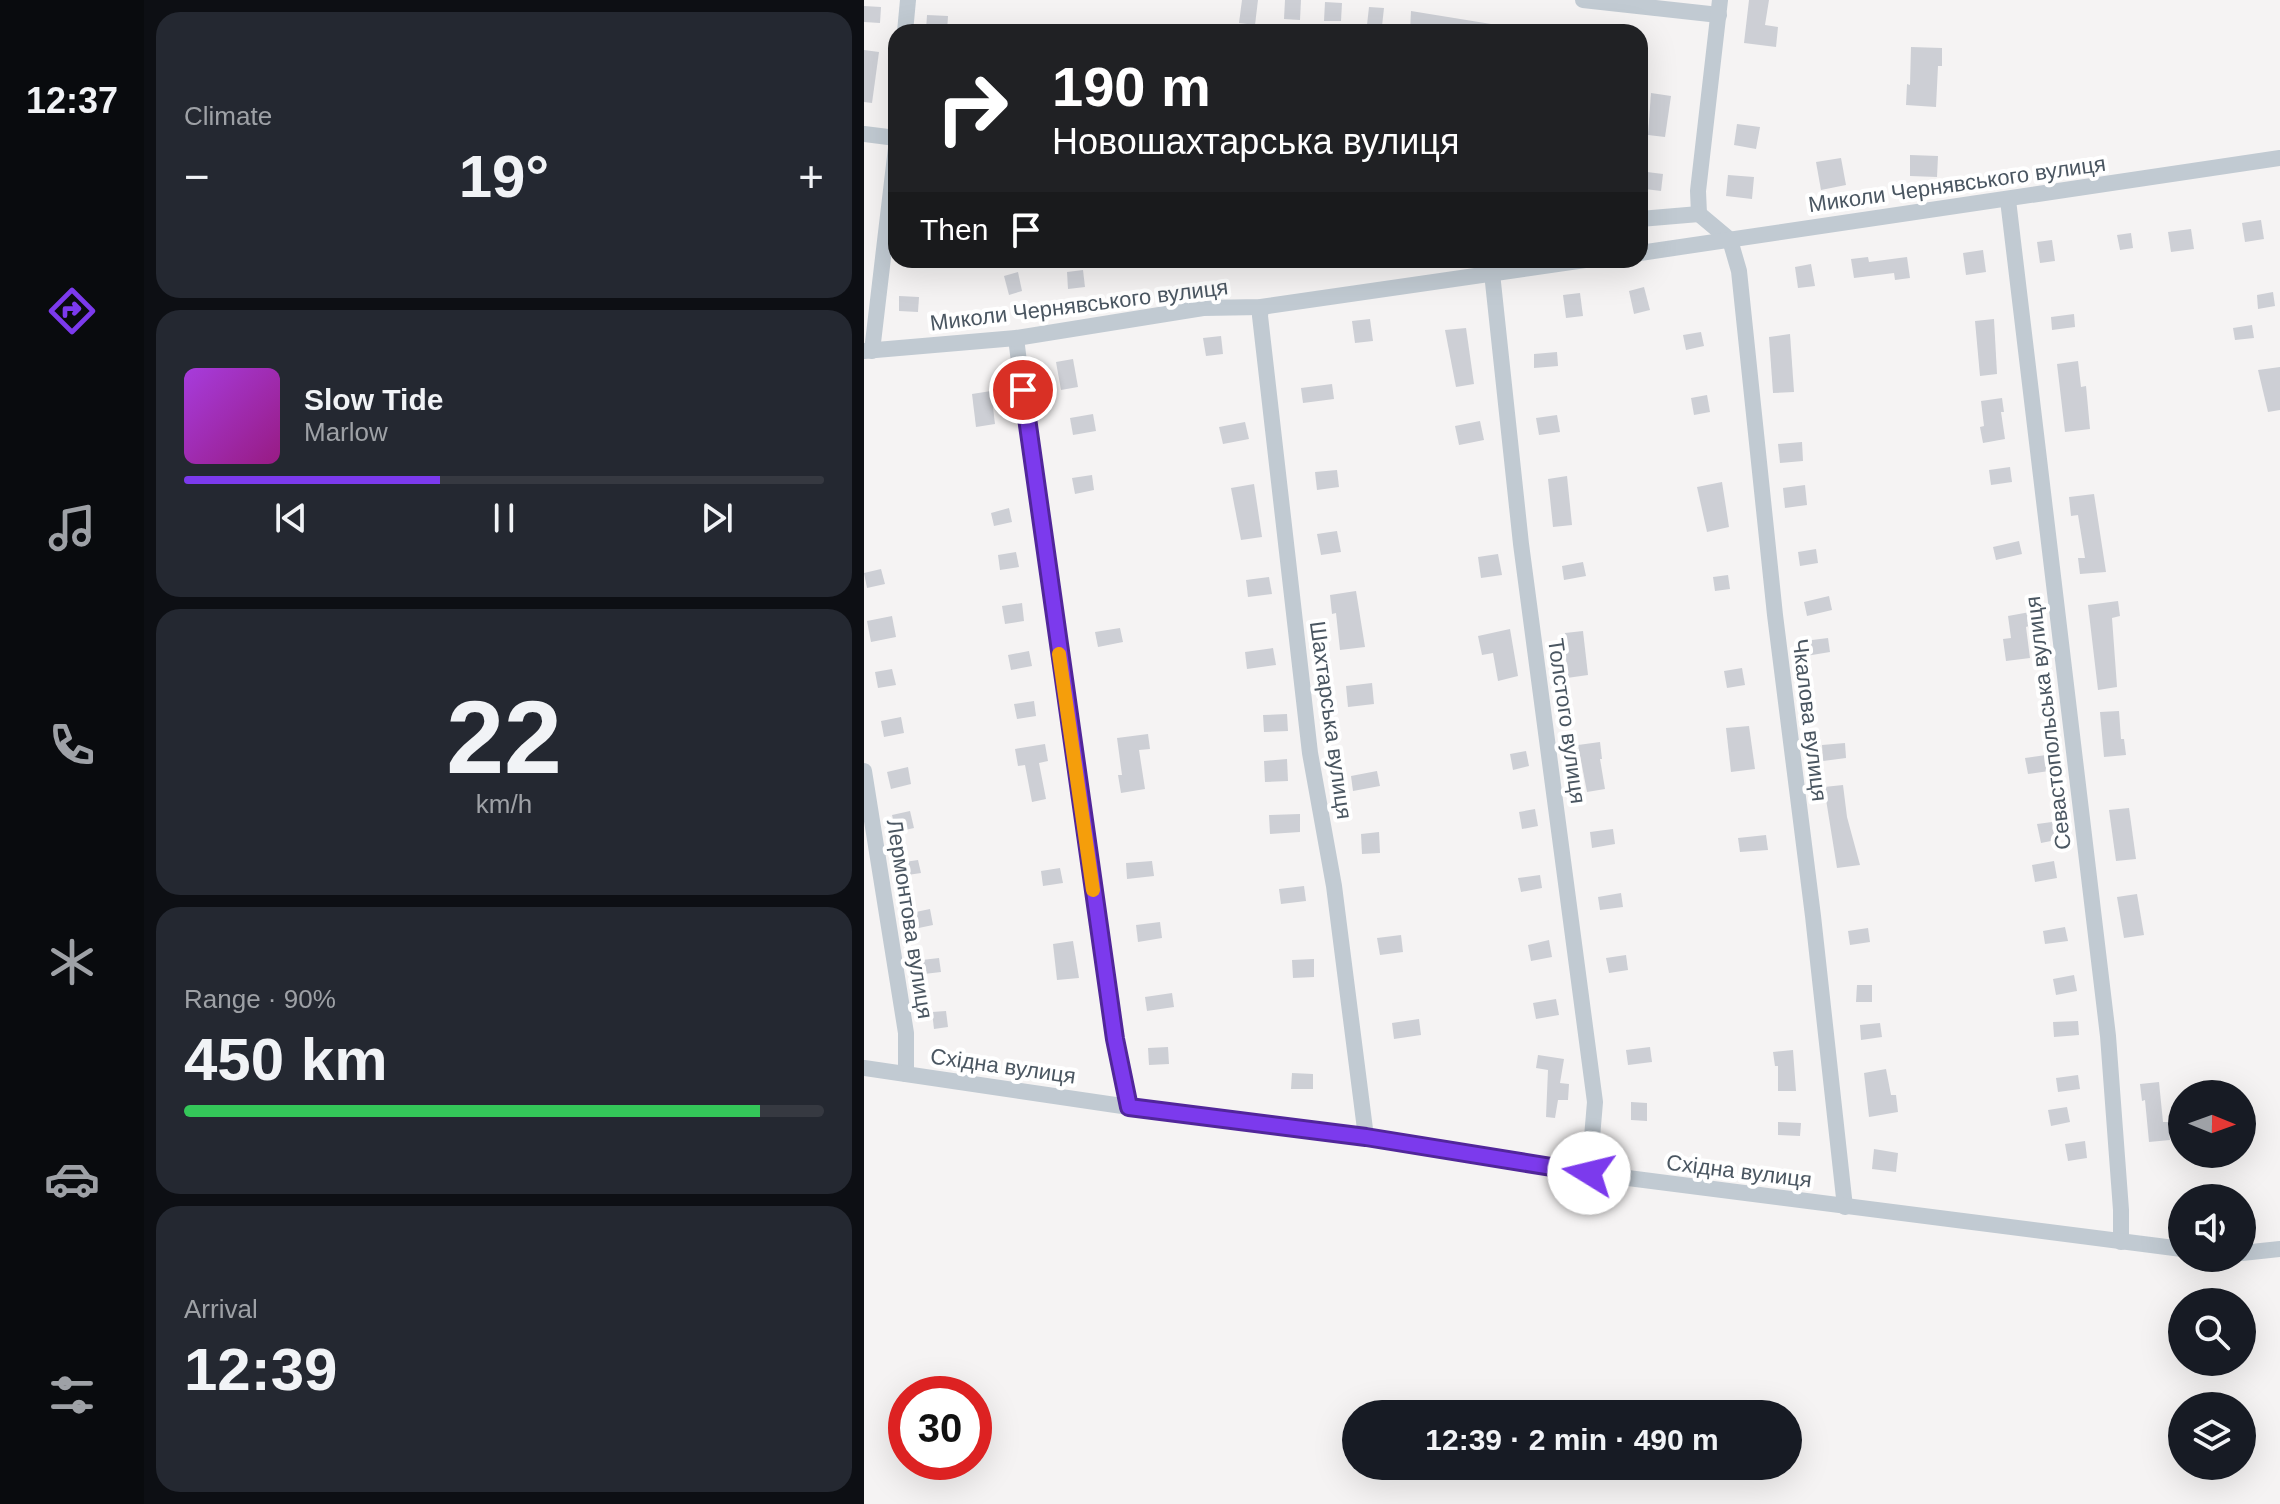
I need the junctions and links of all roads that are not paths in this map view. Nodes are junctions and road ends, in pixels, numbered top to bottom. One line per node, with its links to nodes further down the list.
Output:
1 (908, 0): 4 (street)
2 (1583, 0): 3 (street)
3 (1720, 8): 10 (street)
4 (906, 24)
5 (864, 134): 6 (street)
6 (888, 137)
7 (2280, 158): 8 (street, Миколи Чернявського вулиця)
8 (2008, 200): 12 (street, Миколи Чернявського вулиця); 26 (street, Севастопольська вулиця)
9 (888, 206): 18 (street)
10 (1699, 214): 11 (street); 12 (street)
11 (1648, 218)
12 (1730, 240): 13 (street, Миколи Чернявського вулиця); 25 (street, Чкалова вулиця)
13 (1648, 252)
14 (1528, 268): 15 (street, Миколи Чернявського вулиця)
15 (1492, 273): 16 (street, Миколи Чернявського вулиця); 24 (street, Толстого вулиця)
16 (1261, 307): 17 (street, Миколи Чернявського вулиця); 23 (street, Шахтарська вулиця)
17 (1016, 338): 18 (street, Миколи Чернявського вулиця); 22 (street)
18 (868, 351)
19 (864, 771): 21 (street, Лермонтова вулиця)
20 (864, 1068): 21 (street, Східна вулиця)
21 (906, 1074): 22 (street, Східна вулиця)
22 (1129, 1107): 23 (street, Східна вулиця)
23 (1366, 1137): 24 (street, Східна вулиця)
24 (1589, 1173): 25 (street, Східна вулиця)
25 (1845, 1207): 26 (street, Східна вулиця)
26 (2121, 1242): 27 (street, Східна вулиця)
27 (2168, 1247)
28 (2280, 1249): 29 (street)
29 (2256, 1252)

